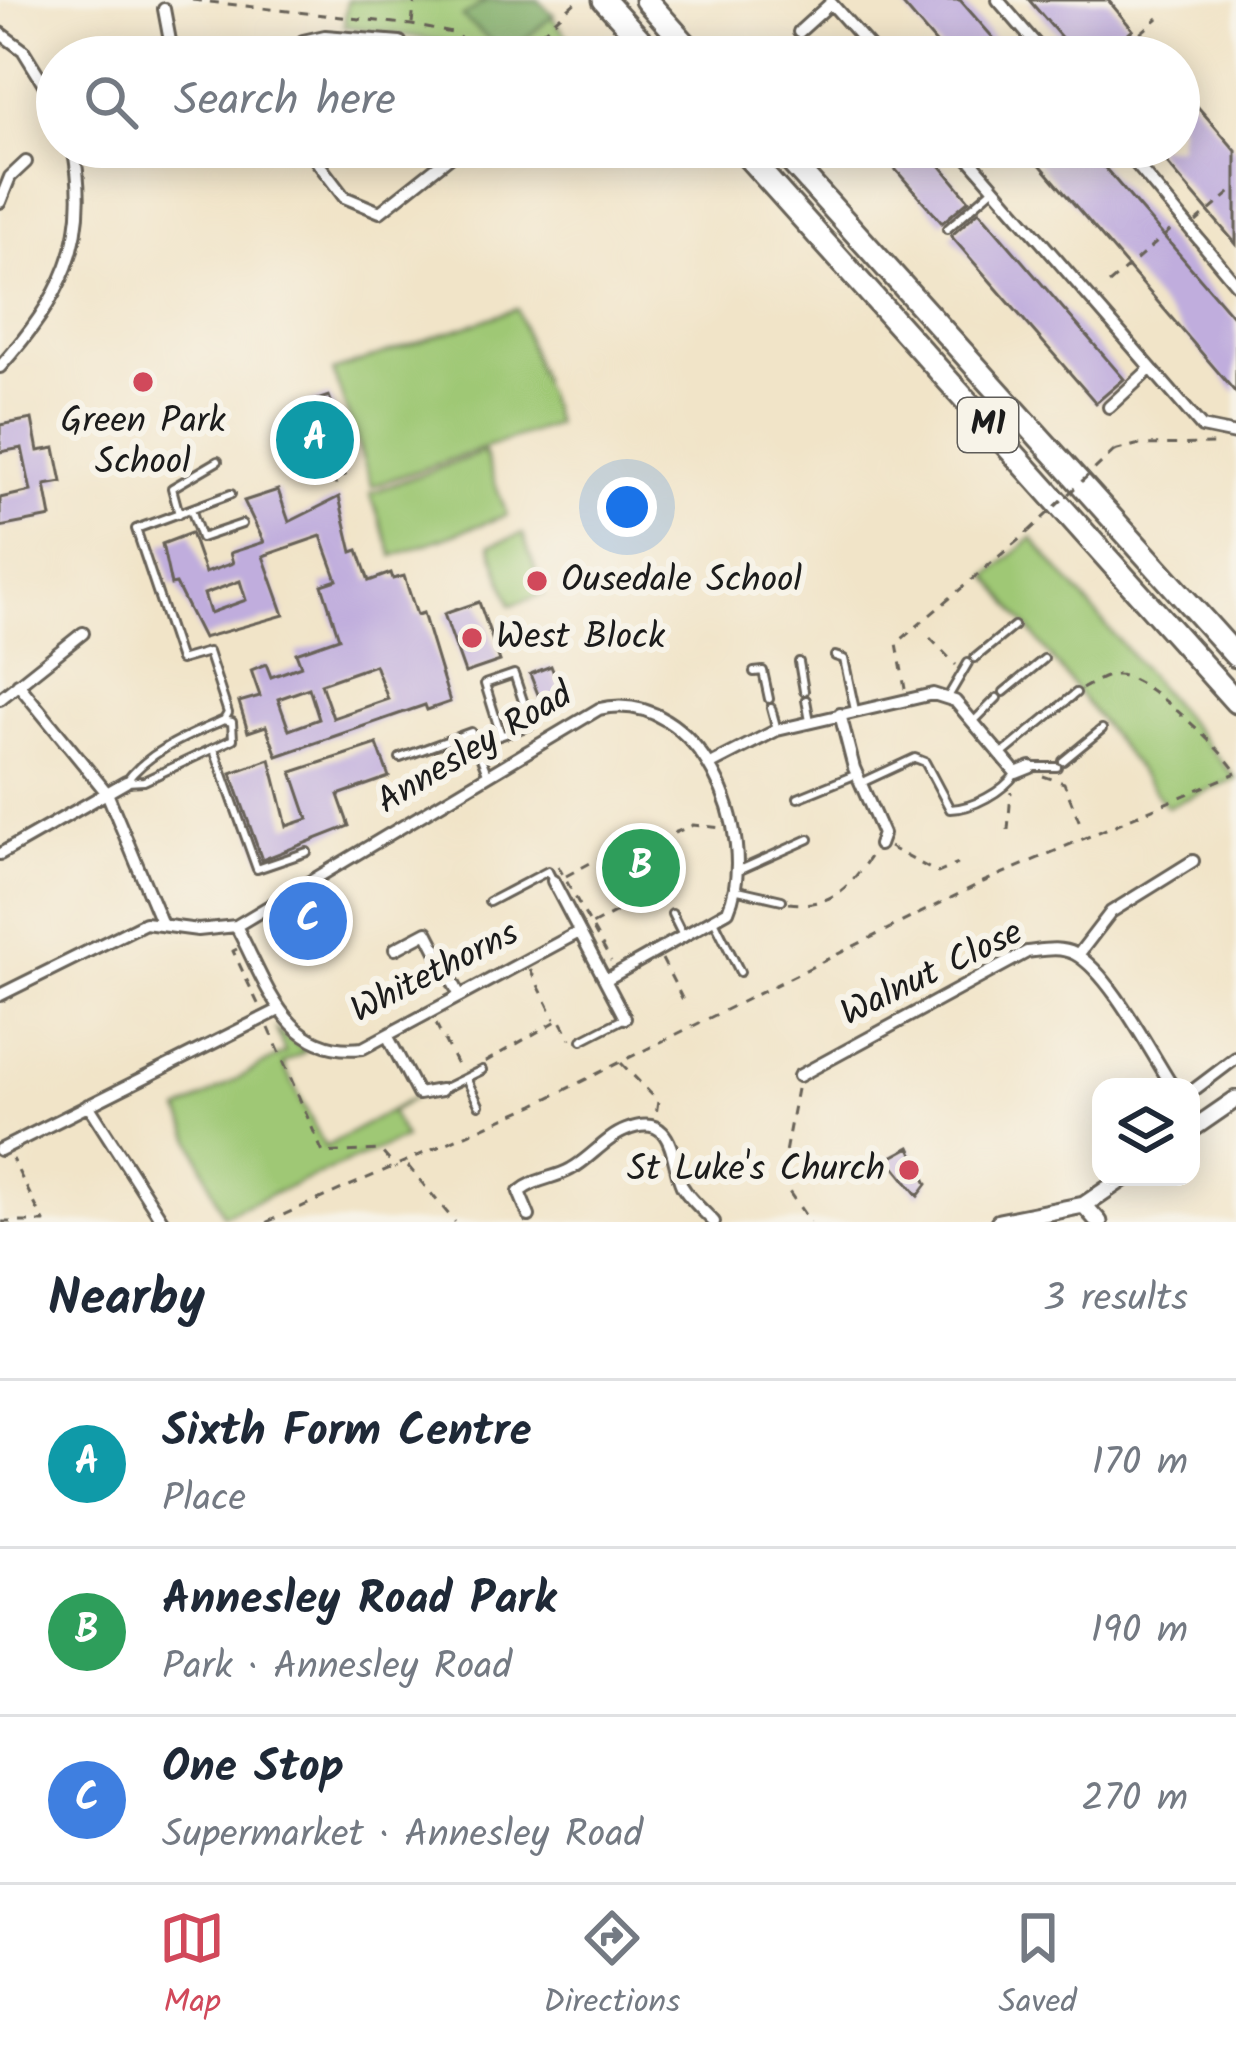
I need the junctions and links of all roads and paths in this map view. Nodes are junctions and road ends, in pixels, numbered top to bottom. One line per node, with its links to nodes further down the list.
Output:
1 (192, 0): 9 (path)
2 (415, 0): 9 (path)
3 (578, 0): 14 (path)
4 (604, 0): 15 (highway)
5 (646, 0): 16 (highway)
6 (998, 0): 18 (street)
7 (164, 9): 12 (street)
8 (1158, 18): 19 (path)
9 (412, 25): 13 (path)
10 (799, 32): 17 (street)
11 (0, 33): 20 (street)
12 (169, 36)
13 (457, 36)
14 (538, 36)
15 (637, 36)
16 (678, 36)
17 (860, 36)
18 (1029, 36)
19 (1137, 36)
20 (36, 71)
21 (26, 162): 31 (street)
22 (77, 168): 36 (street)
23 (322, 168): 24 (street)
24 (436, 168)
25 (758, 168): 60 (highway, M1)
26 (797, 168): 50 (highway, M1)
27 (977, 168): 29 (street)
28 (1139, 168): 32 (street)
29 (994, 188): 33 (lane); 37 (street)
30 (1236, 188): 32 (path)
31 (0, 202)
32 (1186, 224): 34 (path); 35 (street)
33 (947, 229)
34 (1109, 284)
35 (1236, 284)
36 (0, 367)
37 (1150, 369): 38 (street); 39 (street)
38 (1108, 407)
39 (1236, 434)
40 (1220, 443): 59 (path, bridge)
41 (218, 460): 44 (lane)
42 (231, 494): 43 (lane)
43 (191, 509): 44 (lane); 45 (lane)
44 (179, 514): 63 (lane)
45 (242, 524)
46 (1014, 626): 53 (lane)
47 (83, 633): 55 (street)
48 (930, 638): 53 (path)
49 (835, 656): 61 (lane)
50 (1236, 656)
51 (1044, 659): 65 (lane)
52 (799, 662): 64 (lane)
53 (961, 671): 57 (lane)
54 (754, 672): 67 (lane)
55 (18, 684): 58 (street); 81 (street)
56 (1076, 693): 71 (lane); 76 (path)
57 (948, 697): 59 (street); 65 (street)
58 (0, 698)
59 (906, 698): 61 (street)
60 (1236, 702)
61 (855, 710): 62 (street)
62 (840, 714): 64 (street); 78 (street)
63 (224, 720): 70 (lane); 79 (lane)
64 (811, 721): 67 (street)
65 (973, 722): 71 (street)
66 (1102, 729): 74 (lane)
67 (777, 730): 73 (street)
68 (501, 735): 68 (lane); 69 (lane)
69 (475, 744): 72 (lane); 77 (lane)
70 (214, 749): 79 (lane); 90 (lane)
71 (1001, 755): 75 (street)
72 (400, 758)
73 (710, 766): 77 (street, Annesley Road); 84 (street, Annesley Road)
74 (1035, 768): 75 (street); 83 (path)
75 (1016, 773): 80 (lane)
76 (1236, 773): 124 (path)
77 (488, 776): 104 (street, Annesley Road)
78 (859, 778): 80 (lane); 82 (lane); 88 (street)
79 (127, 782): 81 (street)
80 (1008, 785): 85 (path)
81 (107, 793): 91 (street); 101 (street)
82 (798, 798)
83 (1080, 823)
84 (731, 828): 86 (path); 94 (street, Annesley Road)
85 (1008, 830)
86 (674, 833)
87 (809, 839): 94 (lane)
88 (879, 845): 93 (path); 98 (path)
89 (614, 850): 95 (path); 97 (path); 97 (path)
90 (307, 852)
91 (0, 854)
92 (1192, 861): 109 (street)
93 (958, 864)
94 (740, 870): 96 (street, Annesley Road)
95 (556, 876): 99 (lane); 103 (path); 105 (street)
96 (737, 890): 98 (lane); 102 (street, Annesley Road)
97 (641, 899): 103 (path)
98 (782, 900)
99 (489, 902)
100 (672, 914): 106 (lane)
101 (161, 922): 104 (street); 113 (street)
102 (715, 922): 106 (street, Annesley Road); 111 (lane)
103 (592, 925): 112 (path)
104 (236, 926): 116 (street, Whitethorns)
105 (579, 932): 110 (street, Whitethorns); 112 (street)
106 (684, 938): 108 (street, Annesley Road)
107 (394, 949): 114 (street)
108 (658, 952): 112 (street, Annesley Road); 115 (path)
109 (1078, 956): 126 (street, Walnut Close); 127 (street, Walnut Close)
110 (526, 961): 114 (street, Whitethorns); 119 (path)
111 (740, 972)
112 (612, 976): 118 (street)
113 (0, 995)
114 (460, 996): 117 (street, Whitethorns)
115 (684, 1002)
116 (279, 1010): 120 (street, Whitethorns); 133 (street)
117 (430, 1012): 120 (street, Whitethorns); 128 (path)
118 (626, 1018): 121 (lane)
119 (556, 1021): 121 (path); 125 (path)
120 (387, 1035): 130 (street)
121 (582, 1040)
122 (1236, 1058): 129 (street)
123 (284, 1060): 138 (path)
124 (621, 1063): 135 (path); 137 (path)
125 (482, 1066): 128 (lane)
126 (799, 1076): 147 (path)
127 (1167, 1078)
128 (465, 1079): 130 (lane); 132 (lane)
129 (1200, 1085)
130 (441, 1090)
131 (1236, 1099): 134 (street)
132 (479, 1105)
133 (88, 1106): 136 (street); 143 (street)
134 (1200, 1124)
135 (652, 1128): 141 (street); 146 (street)
136 (3, 1148): 142 (path)
137 (406, 1165): 138 (path); 145 (path)
138 (398, 1169): 144 (path)
139 (1112, 1186): 140 (street)
140 (1084, 1205): 148 (street); 149 (street)
141 (529, 1216)
142 (2, 1222)
143 (163, 1222)
144 (267, 1222)
145 (455, 1222)
146 (714, 1222)
147 (810, 1222)
148 (999, 1222)
149 (1099, 1222)

